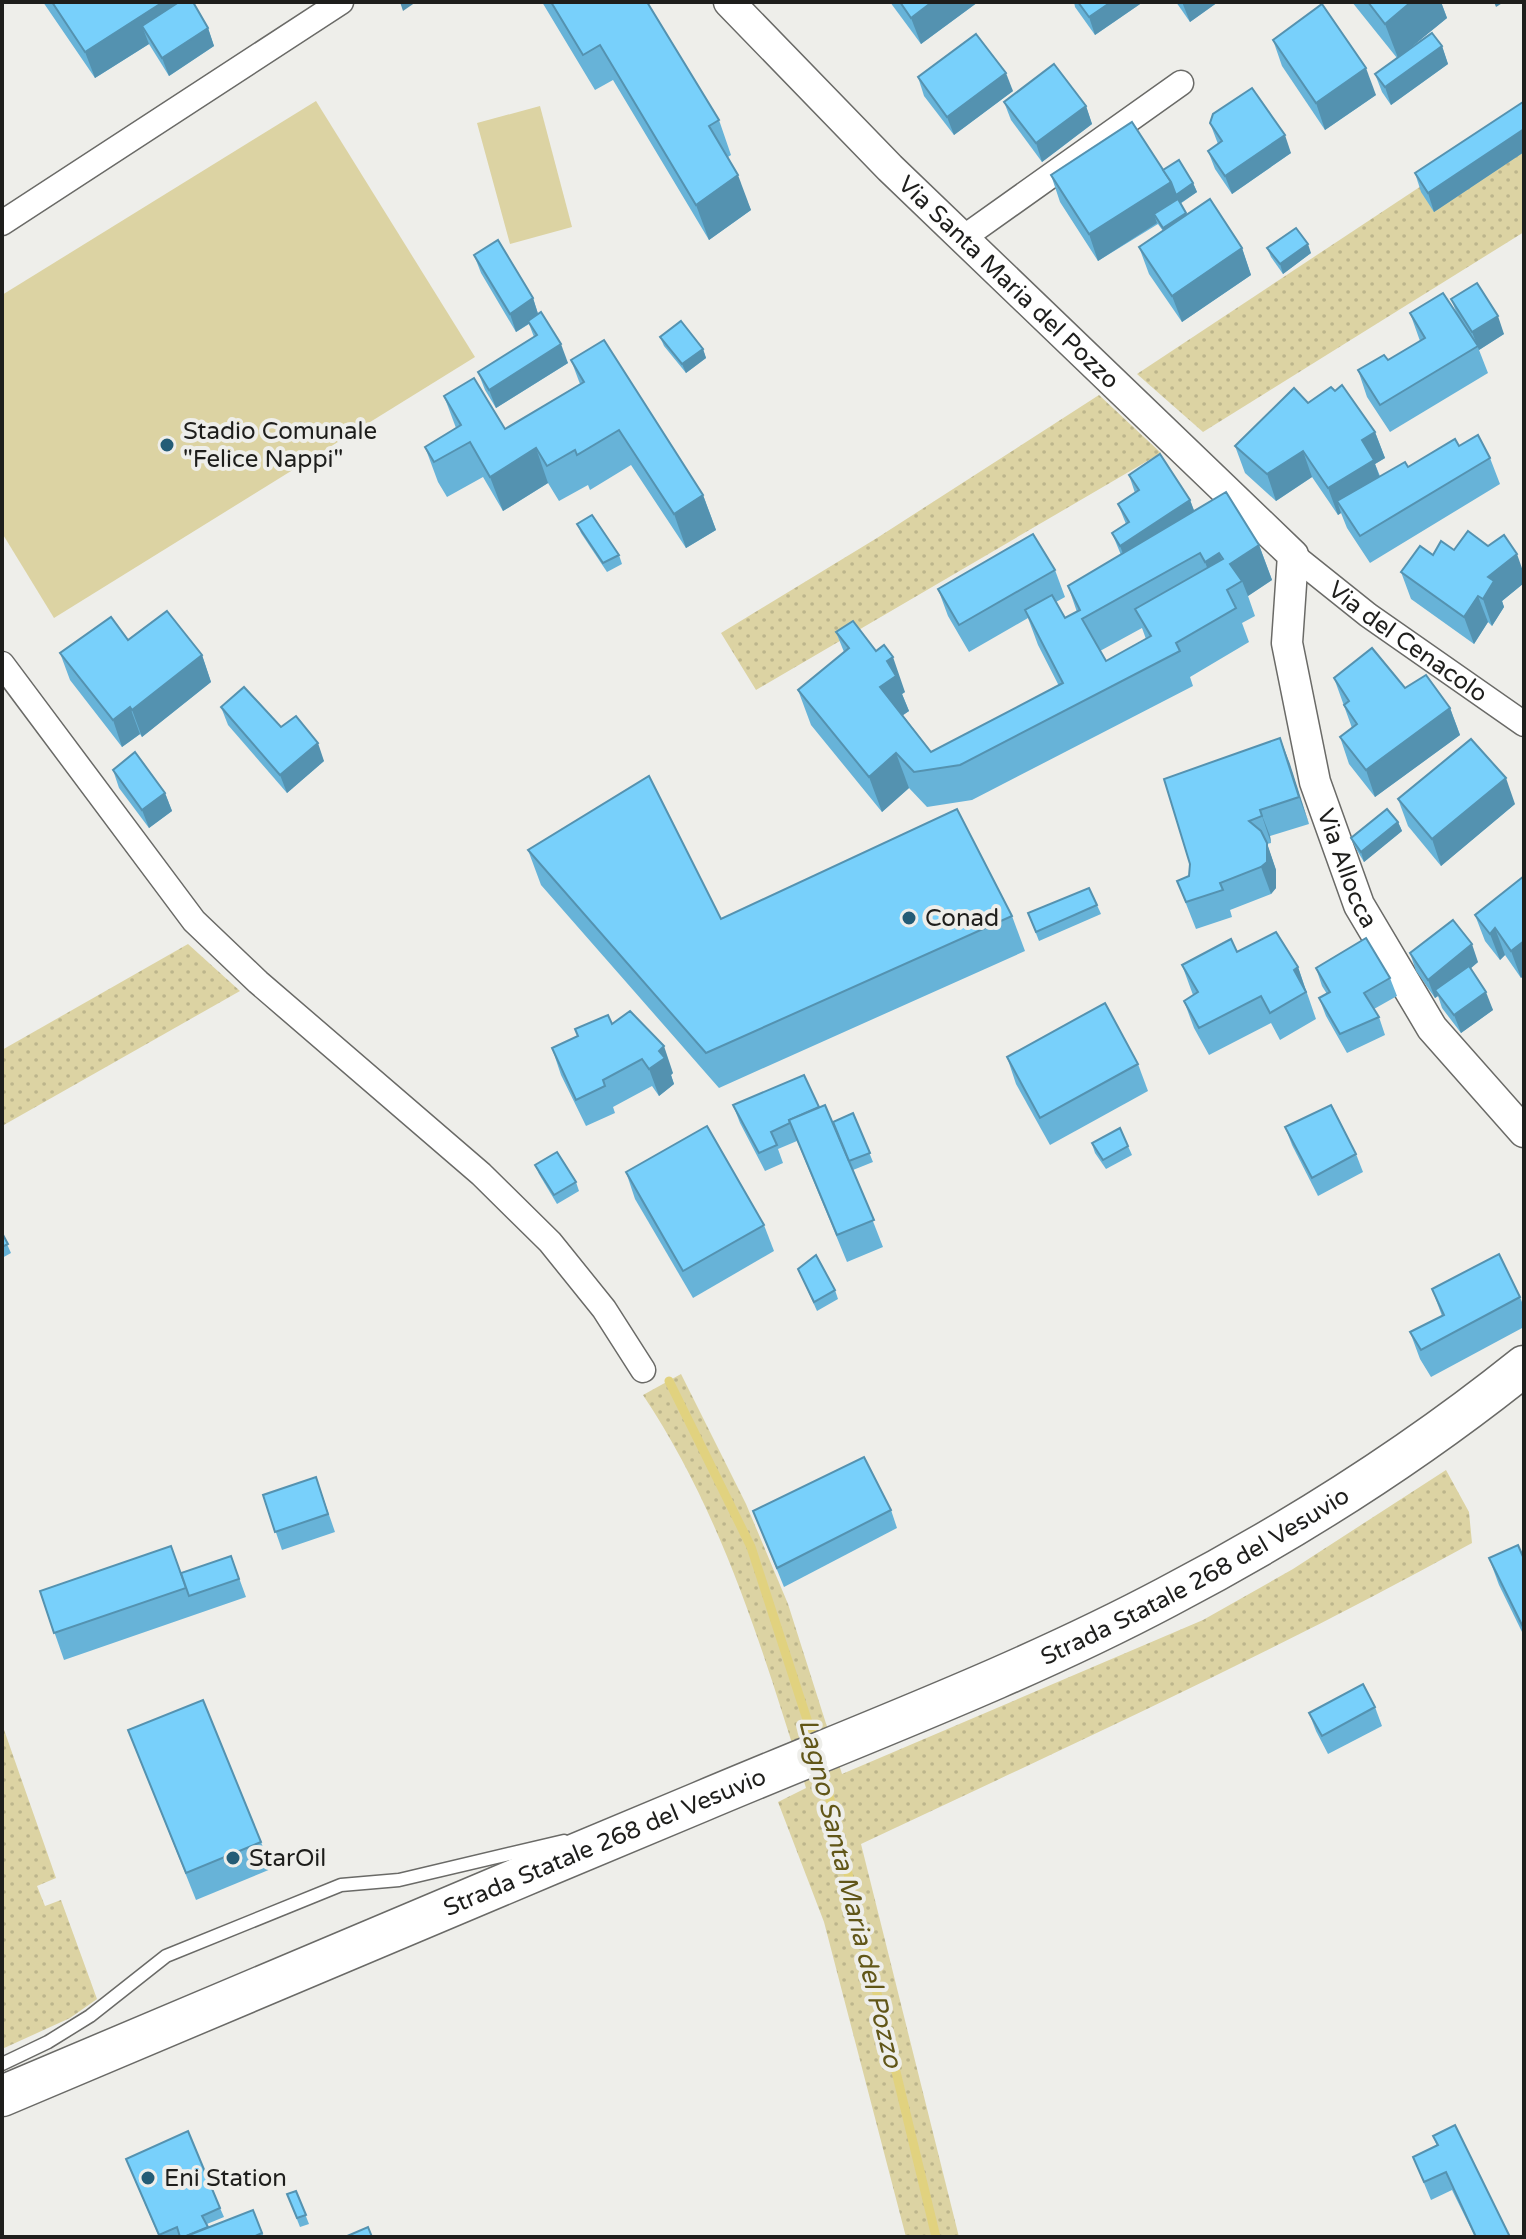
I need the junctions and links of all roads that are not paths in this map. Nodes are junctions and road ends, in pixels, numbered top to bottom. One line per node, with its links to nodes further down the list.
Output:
1 (341, 2): 4 (street)
2 (729, 2): 5 (street, Via Santa Maria del Pozzo)
3 (1181, 83): 5 (street)
4 (2, 223)
5 (963, 238): 6 (street, Via Santa Maria del Pozzo)
6 (1293, 555): 8 (street, Via del Cenacolo); 9 (street, Via Allocca)
7 (2, 664): 11 (street)
8 (1524, 724)
9 (1524, 1132)
10 (1524, 1366): 12 (highway, Strada Statale 268 del Vesuvio)
11 (643, 1370)
12 (645, 1825): 13 (lane); 14 (highway, Strada Statale 268 del Vesuvio)
13 (2, 2064)
14 (2, 2096)

